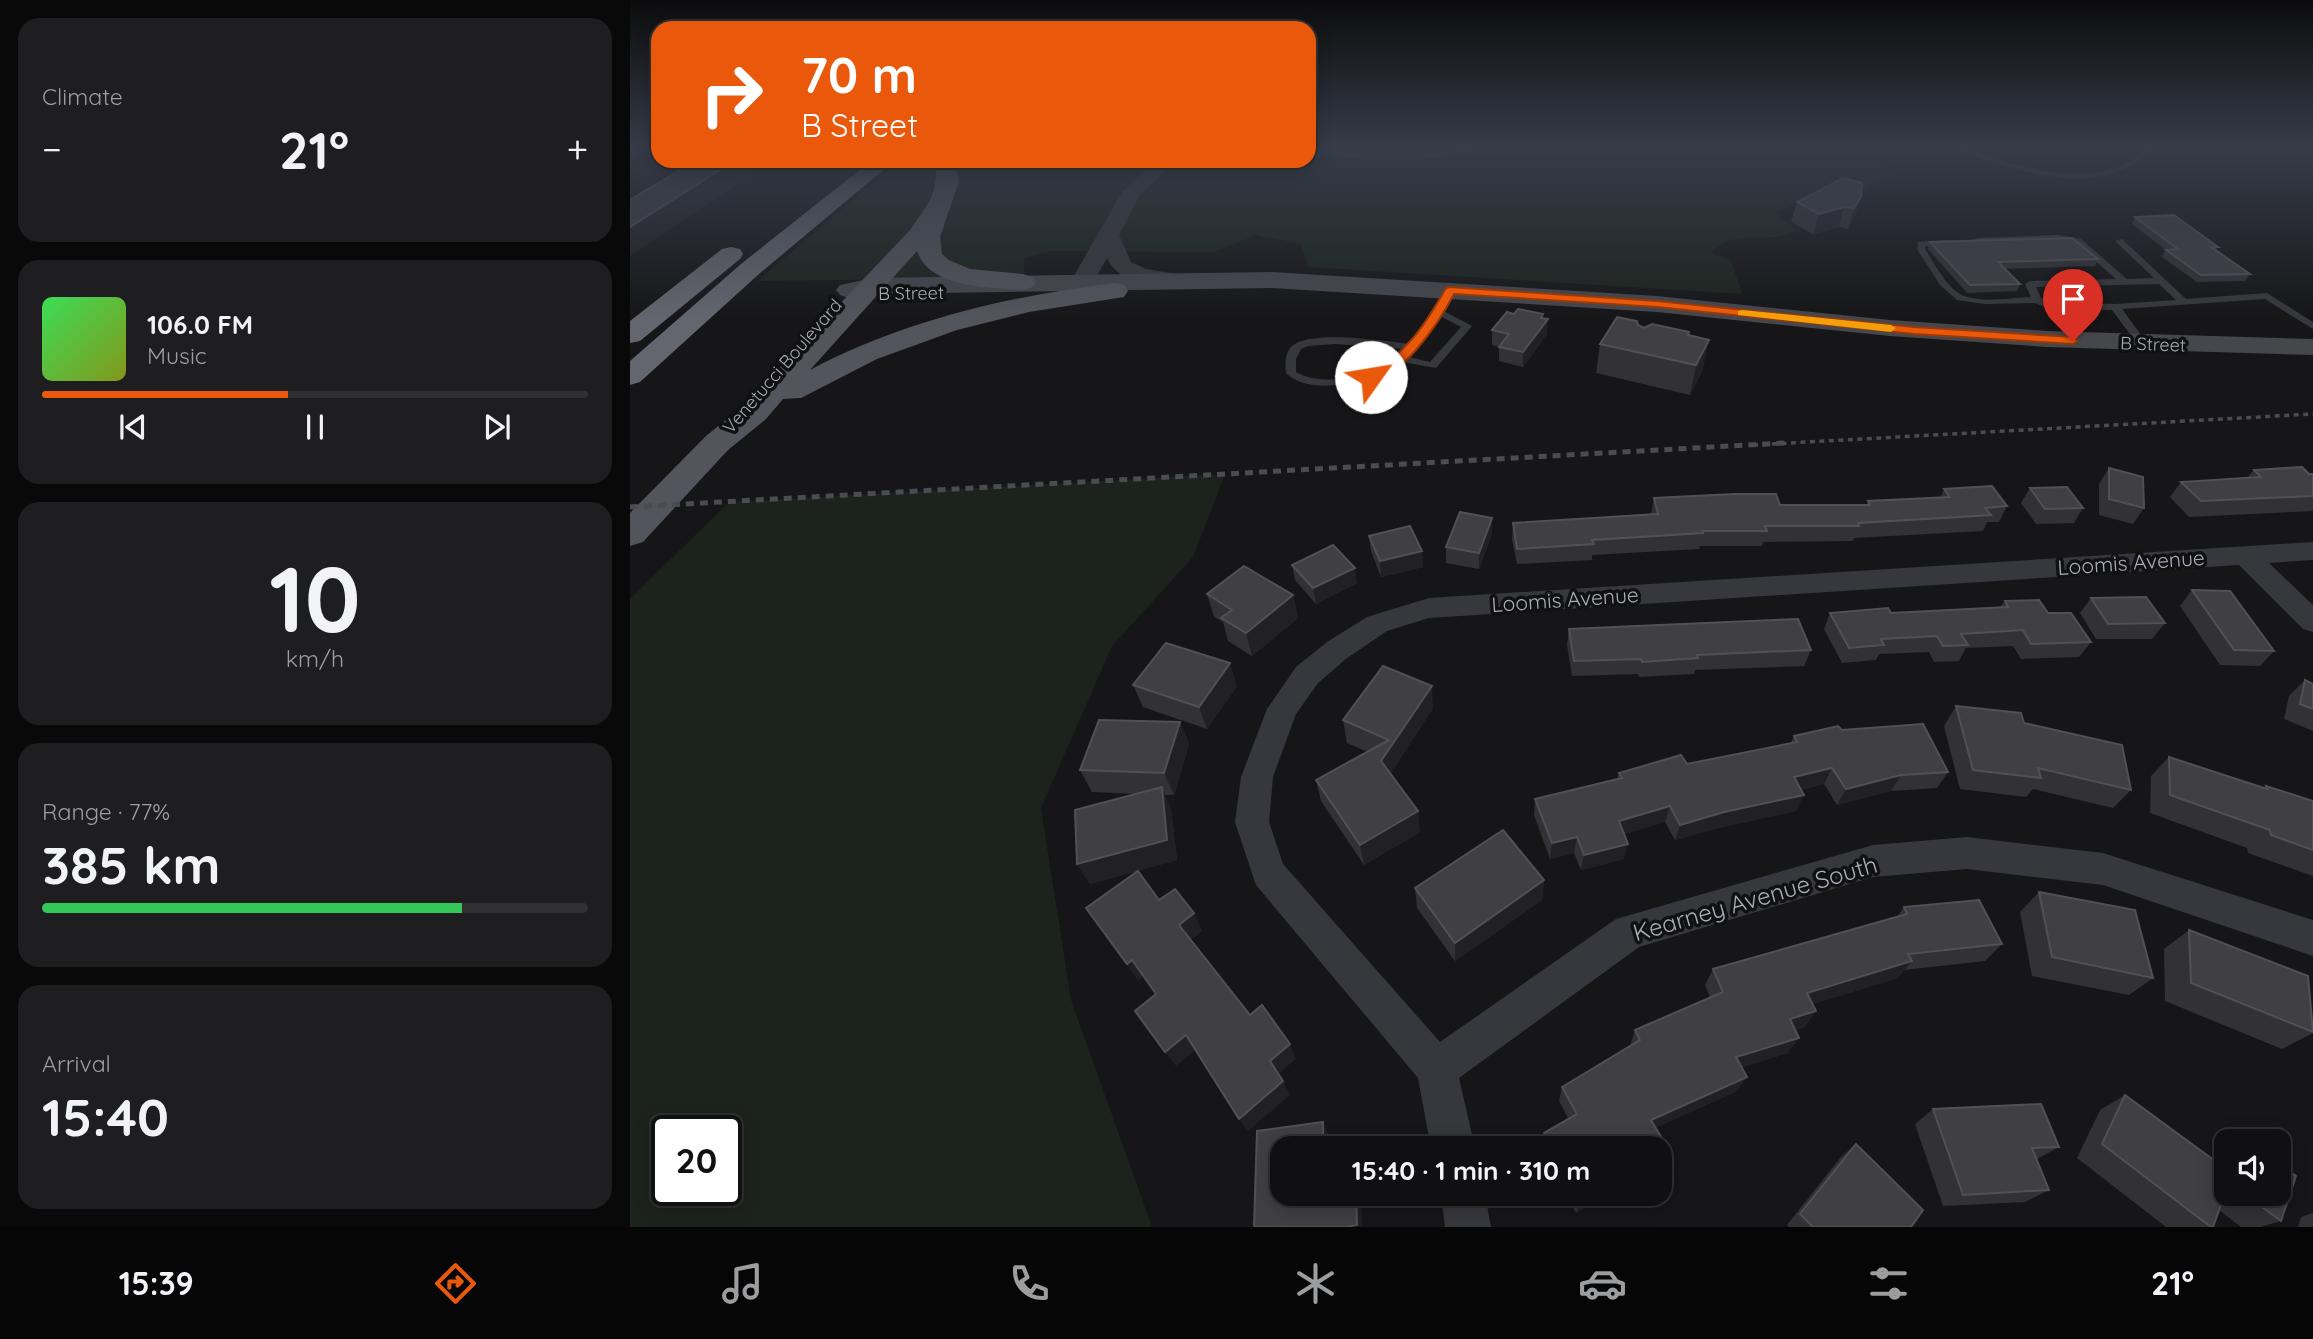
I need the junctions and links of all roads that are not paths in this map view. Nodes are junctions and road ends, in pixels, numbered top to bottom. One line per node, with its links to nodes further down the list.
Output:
1 (793, 205): 7 (highway)
2 (829, 205): 30 (highway)
3 (922, 205): 18 (main road)
4 (941, 205): 6 (main road)
5 (1125, 205): 8 (street)
6 (939, 210): 17 (main road); 18 (main road)
7 (785, 211)
8 (1108, 235): 13 (street); 14 (street)
9 (1969, 241): 15 (lane)
10 (2119, 241): 16 (lane)
11 (1956, 242): 20 (lane)
12 (744, 243): 25 (highway)
13 (1174, 280): 14 (main road, B Street); 21 (main road, B Street)
14 (1083, 281): 17 (main road, B Street)
15 (2124, 281): 16 (lane); 20 (lane)
16 (2162, 281): 22 (lane)
17 (1023, 282): 18 (main road, B Street)
18 (863, 290): 19 (main road, B Street); 31 (main road, Venetucci Boulevard); 32 (main road, Venetucci Boulevard)
19 (1115, 291): 21 (main road, B Street); 31 (main road)
20 (2037, 300): 23 (lane)
21 (1445, 301): 26 (main road, B Street); 27 (lane); 29 (lane)
22 (2184, 302): 23 (lane); 24 (lane)
23 (2115, 307): 26 (lane)
24 (2313, 326)
25 (630, 335)
26 (2142, 343): 28 (main road, B Street)
27 (1412, 346): 29 (lane); 29 (lane)
28 (2313, 347)
29 (1401, 358)
30 (630, 376)
31 (755, 412): 32 (main road, Venetucci Boulevard)
32 (717, 443): 33 (main road, Venetucci Boulevard)
33 (630, 534)
34 (2313, 551): 35 (street, Loomis Avenue)
35 (2245, 555): 36 (street); 38 (street, Loomis Avenue)
36 (2313, 622)
37 (2313, 938): 38 (street, Kearney Avenue South)
38 (1437, 1069): 39 (street)
39 (1451, 1136)
40 (1465, 1206): 41 (street)
41 (1468, 1227)

